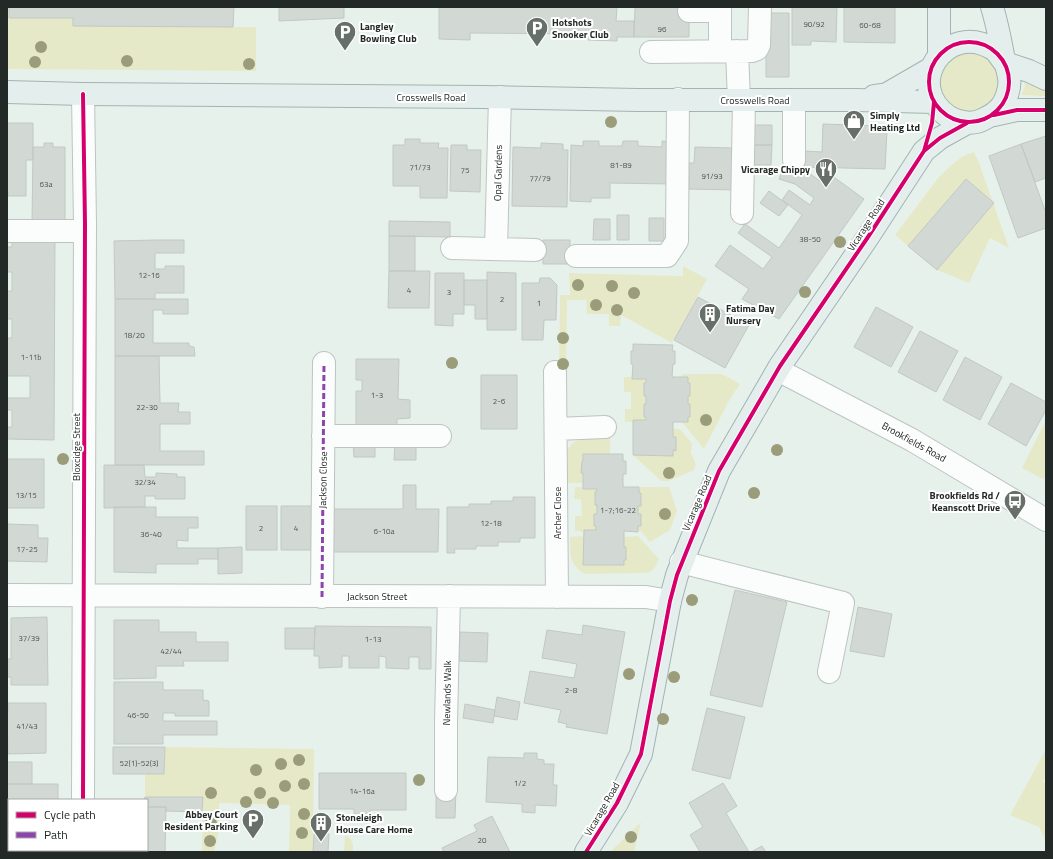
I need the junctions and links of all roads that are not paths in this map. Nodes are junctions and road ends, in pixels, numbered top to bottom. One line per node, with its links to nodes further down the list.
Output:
1 (760, 7): 6 (street)
2 (939, 7): 8 (main road, Vicarage Road)
3 (992, 7): 9 (main road, Vicarage Road)
4 (720, 9): 5 (street); 6 (street)
5 (689, 11)
6 (728, 51): 7 (street); 15 (street)
7 (651, 52)
8 (936, 62): 9 (main road); 17 (main road, Crosswells Road); 18 (main road, Vicarage Road)
9 (1005, 63): 10 (main road); 20 (main road, Vicarage Road)
10 (1046, 79)
11 (7, 92): 12 (main road, Crosswells Road)
12 (83, 94): 13 (main road, Crosswells Road); 25 (street, Bloxcidge Street)
13 (500, 97): 14 (main road, Crosswells Road); 28 (street, Opal Gardens)
14 (678, 99): 15 (main road, Crosswells Road); 30 (street)
15 (741, 100): 16 (main road, Crosswells Road); 24 (street)
16 (794, 100): 17 (main road, Crosswells Road); 23 (street)
17 (856, 100): 18 (main road, Crosswells Road)
18 (934, 102): 21 (main road, Vicarage Road); 22 (main road, Vicarage Road)
19 (1046, 110): 20 (main road)
20 (994, 114): 21 (main road, Vicarage Road)
21 (966, 123): 22 (main road, Vicarage Road)
22 (924, 151): 32 (main road, Vicarage Road)
23 (794, 160)
24 (742, 213)
25 (85, 230): 26 (street); 41 (street, Bloxcidge Street)
26 (7, 231)
27 (452, 248): 28 (street)
28 (496, 249): 29 (street)
29 (535, 250)
30 (576, 256)
31 (324, 363): 36 (street, Jackson Close)
32 (778, 370): 38 (street, Brookfields Road); 39 (main road, Vicarage Road)
33 (556, 372): 35 (street, Archer Close)
34 (606, 427): 35 (street)
35 (556, 429): 44 (street, Archer Close)
36 (323, 436): 37 (street); 43 (street, Jackson Close)
37 (440, 436)
38 (1046, 520)
39 (681, 562): 45 (main road, Vicarage Road); 46 (street)
40 (7, 595): 41 (street, Jackson Street)
41 (83, 596): 43 (street, Jackson Street); 48 (street, Bloxcidge Street)
42 (449, 596): 43 (street, Jackson Street); 44 (street, Jackson Street); 47 (street, Newlands Walk)
43 (322, 597)
44 (557, 597): 45 (street, Jackson Street)
45 (670, 602): 49 (main road, Vicarage Road)
46 (829, 672)
47 (446, 790)
48 (83, 799)
49 (586, 852)

